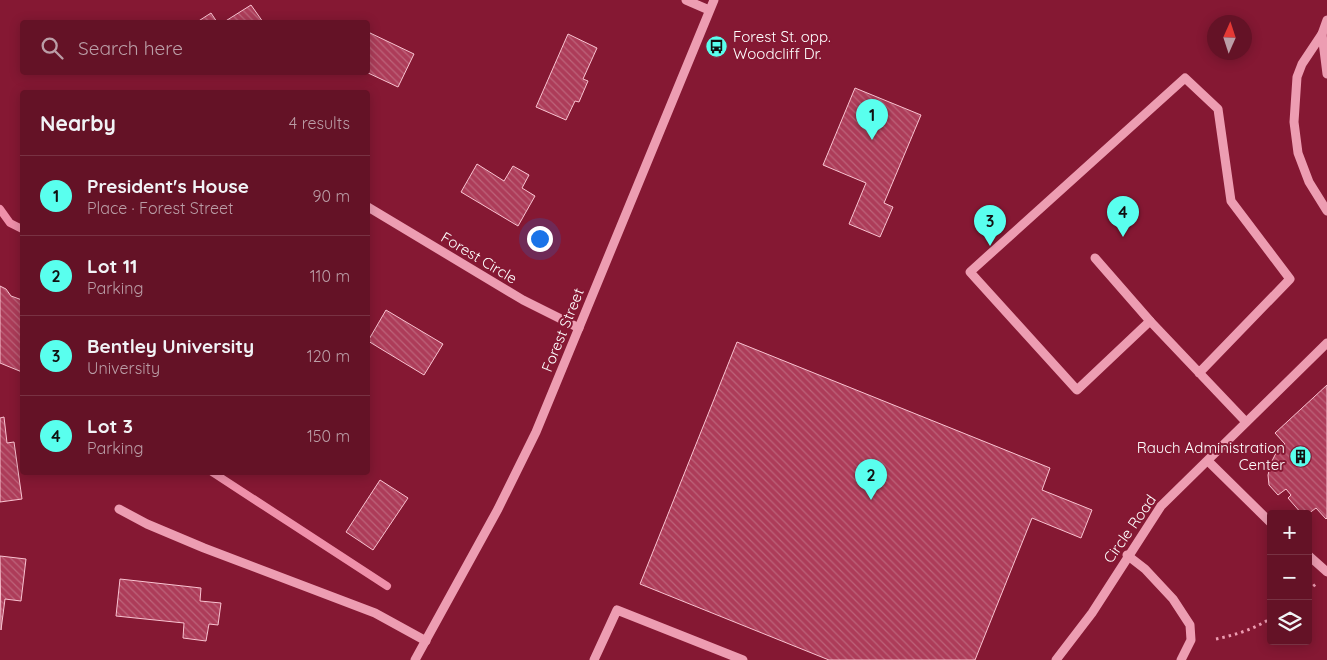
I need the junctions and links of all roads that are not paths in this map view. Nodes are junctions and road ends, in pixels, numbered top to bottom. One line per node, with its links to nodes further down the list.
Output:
1 (686, 0): 3 (street)
2 (714, 0): 3 (street, Forest Street)
3 (709, 10): 10 (street, Forest Street)
4 (1325, 27): 5 (street); 7 (street)
5 (1327, 74)
6 (370, 208): 10 (street, Forest Circle)
7 (1327, 210)
8 (1095, 258): 9 (street)
9 (1150, 321): 12 (street); 12 (street)
10 (579, 328): 20 (street, Forest Street)
11 (1327, 343): 13 (street, Circle Road)
12 (1199, 373): 13 (street)
13 (1246, 422): 14 (street, Circle Road)
14 (1208, 461): 16 (street); 17 (street, Circle Road)
15 (119, 509): 20 (street)
16 (1267, 519)
17 (1127, 555): 24 (street, Circle Road); 25 (street)
18 (1312, 559): 19 (street)
19 (1327, 572)
20 (426, 641): 21 (street, Forest Street)
21 (415, 660)
22 (594, 660): 23 (street)
23 (743, 660)
24 (1056, 660)
25 (1181, 660)

